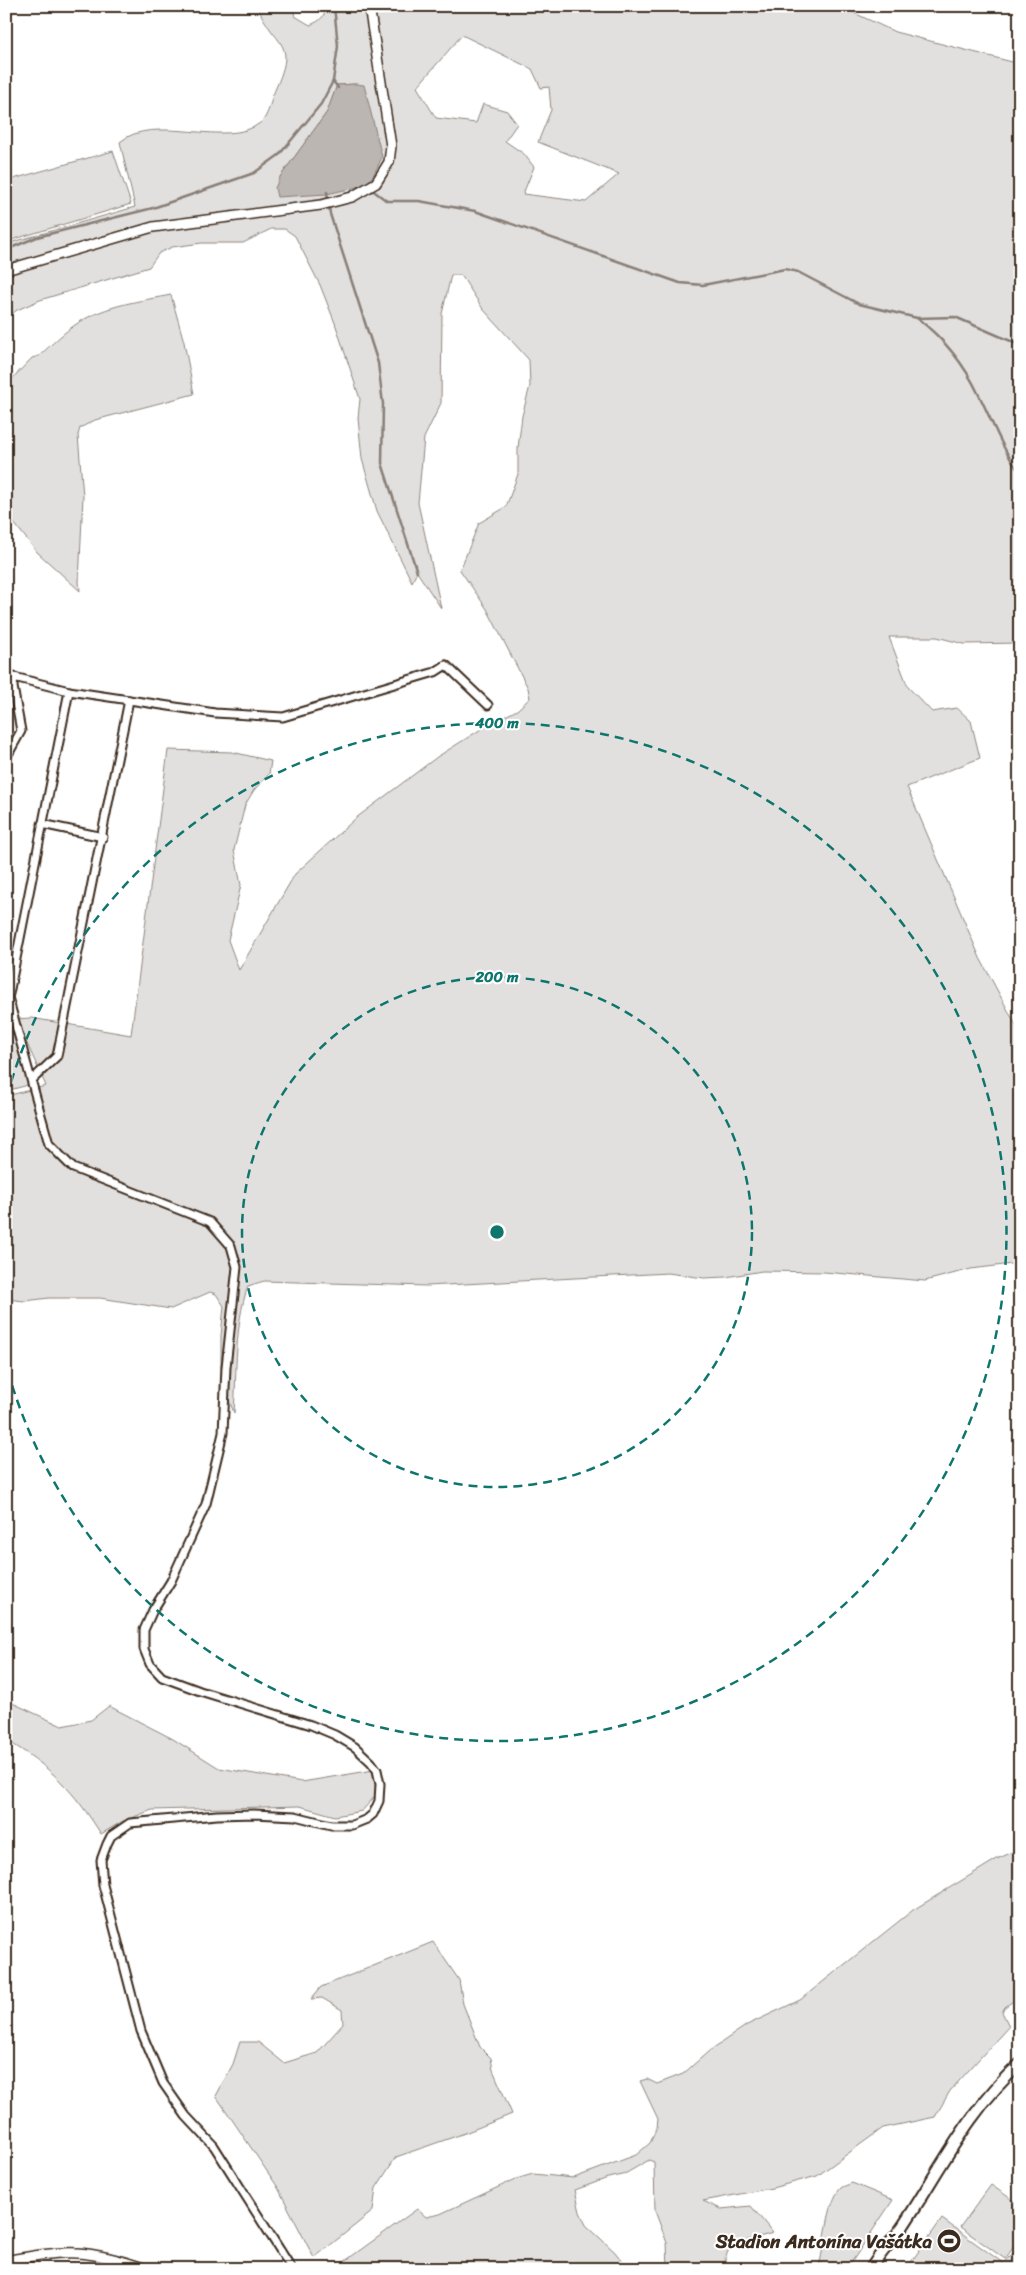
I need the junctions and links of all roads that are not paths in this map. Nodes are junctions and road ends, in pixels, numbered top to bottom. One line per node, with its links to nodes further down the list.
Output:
1 (369, 6): 2 (street)
2 (6, 270)
3 (10, 676): 4 (street); 7 (street)
4 (69, 691): 5 (street); 8 (street)
5 (128, 700): 6 (street); 9 (street)
6 (488, 705)
7 (6, 758)
8 (42, 824): 9 (street); 10 (street)
9 (102, 837): 11 (street)
10 (7, 992): 11 (street)
11 (32, 1080): 15 (street)
12 (1020, 2064): 16 (main road)
13 (6, 2261): 14 (street)
14 (146, 2269)
15 (292, 2269)
16 (871, 2269)

